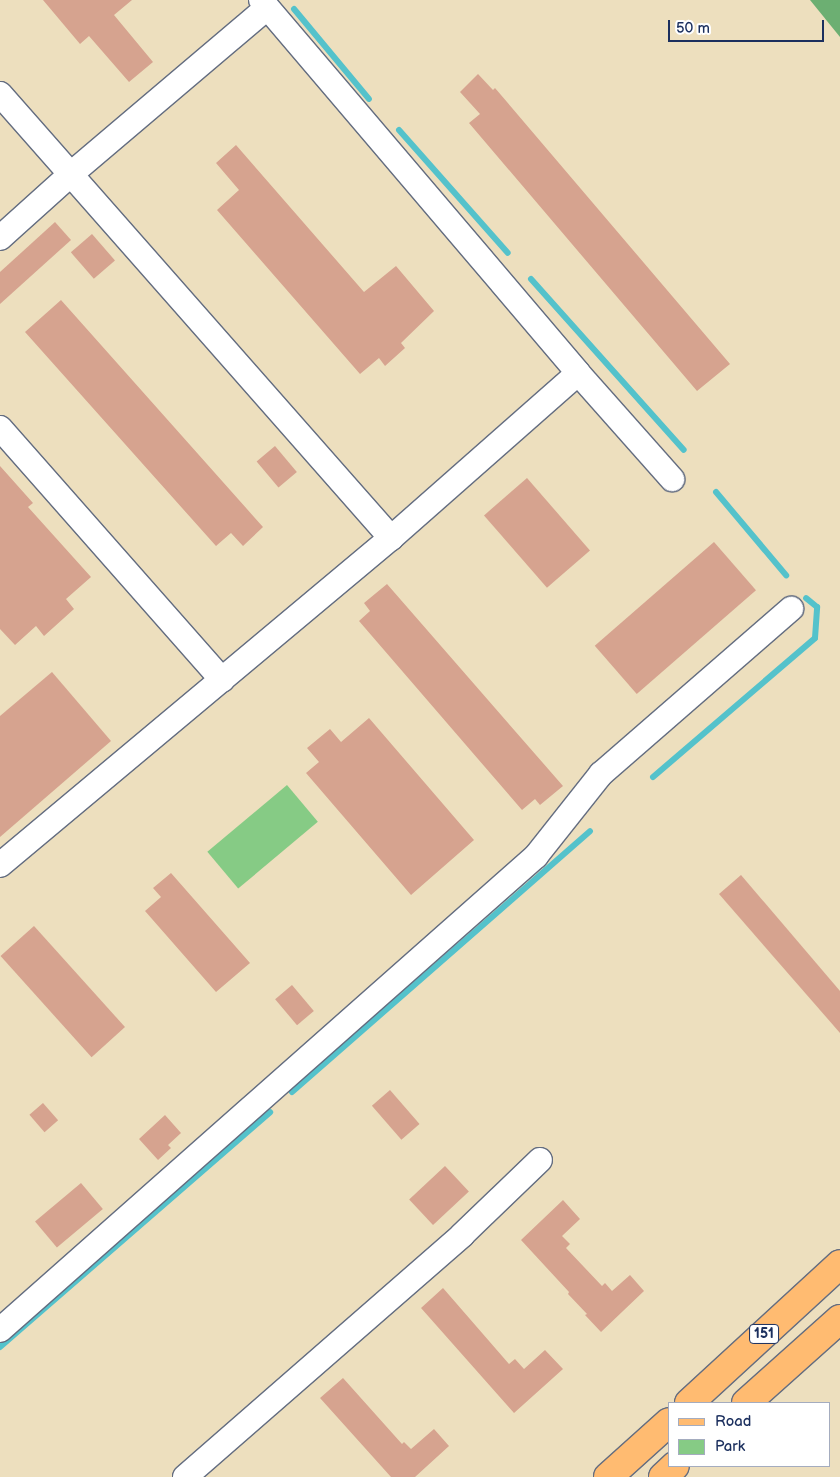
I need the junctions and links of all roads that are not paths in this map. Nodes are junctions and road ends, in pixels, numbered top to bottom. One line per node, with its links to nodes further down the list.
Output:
1 (264, 4): 3 (street); 5 (street)
2 (0, 94): 3 (street)
3 (71, 174): 4 (street); 8 (street)
4 (0, 238)
5 (578, 373): 7 (street); 8 (street)
6 (0, 428): 10 (street)
7 (672, 479)
8 (391, 538): 10 (street)
9 (790, 609): 15 (street)
10 (222, 680): 11 (street)
11 (0, 865)
12 (540, 1160): 20 (street)
13 (840, 1264): 16 (main road, 151)
14 (840, 1319): 17 (main road, 151)
15 (0, 1330)
16 (690, 1402)
17 (747, 1402)
18 (668, 1423): 21 (main road)
19 (674, 1467): 22 (main road)
20 (186, 1477)
21 (608, 1477)
22 (663, 1477)

